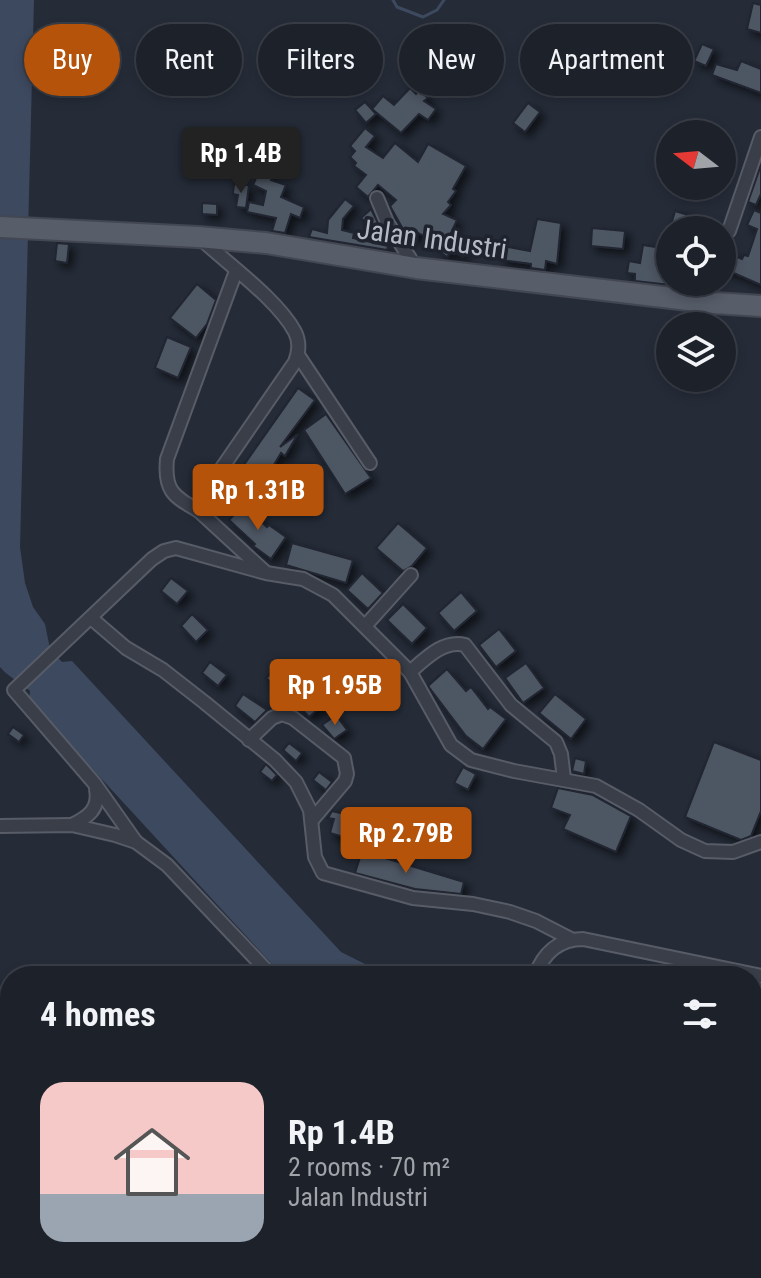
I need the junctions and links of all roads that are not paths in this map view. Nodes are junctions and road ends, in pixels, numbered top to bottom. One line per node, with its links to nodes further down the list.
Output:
1 (761, 137): 3 (street)
2 (377, 198): 6 (street)
3 (734, 216)
4 (0, 227): 5 (main road, Jalan Industri)
5 (198, 237): 6 (main road, Jalan Industri); 7 (street)
6 (416, 268): 8 (main road, Jalan Industri)
7 (236, 271): 9 (street); 11 (street)
8 (761, 306)
9 (298, 355): 10 (street); 11 (street)
10 (370, 463)
11 (199, 511): 12 (street)
12 (266, 573): 14 (street); 15 (street)
13 (411, 575): 15 (street)
14 (91, 618): 17 (street); 19 (street)
15 (366, 625): 16 (street)
16 (410, 672): 18 (street); 18 (street)
17 (249, 740): 20 (street); 20 (street)
18 (564, 779): 24 (street)
19 (95, 784): 21 (street); 23 (street)
20 (312, 820): 25 (street)
21 (72, 825): 22 (street); 23 (street)
22 (0, 826)
23 (136, 842): 26 (street)
24 (761, 842)
25 (571, 939): 27 (street); 28 (street)
26 (263, 966)
27 (539, 966)
28 (714, 966)

